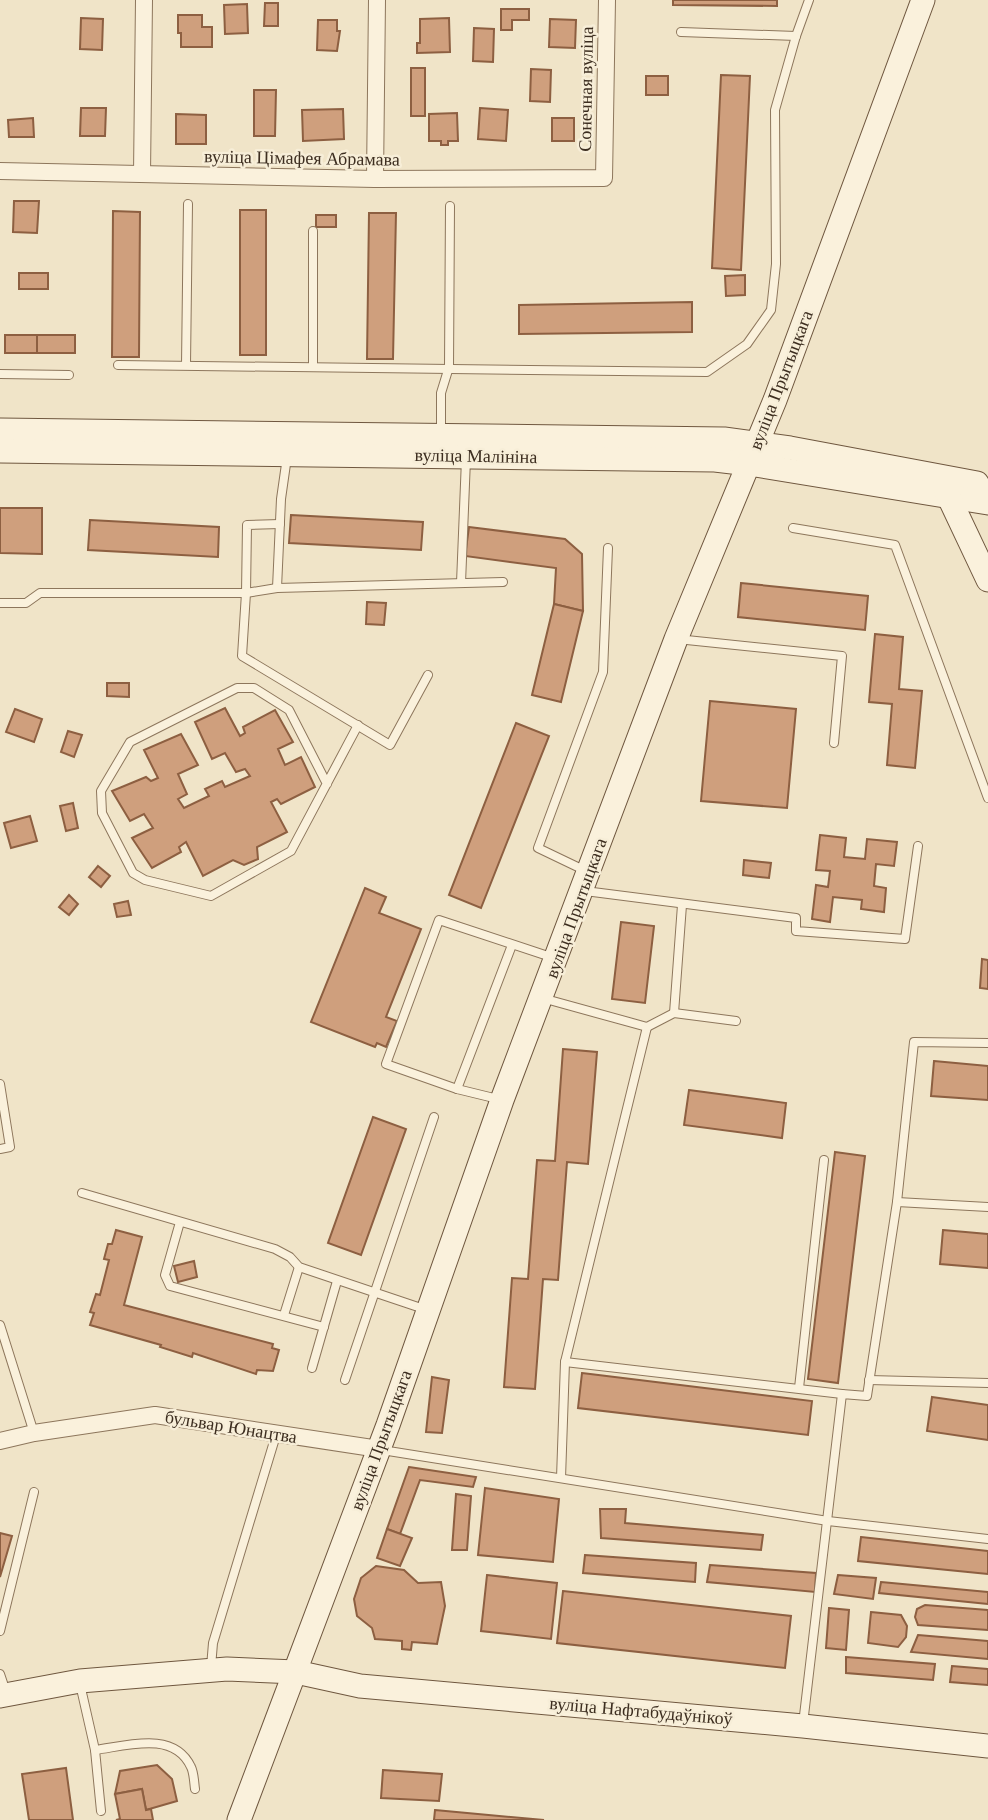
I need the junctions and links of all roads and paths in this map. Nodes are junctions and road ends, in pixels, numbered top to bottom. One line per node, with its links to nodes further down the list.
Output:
1 (144, 0): 9 (street)
2 (377, 0): 11 (street)
3 (607, 0): 10 (street, Сонечная вуліца)
4 (810, 0): 7 (lane)
5 (923, 0): 26 (main road, вуліца Прытыцкага)
6 (681, 32): 7 (lane)
7 (796, 36): 18 (lane)
8 (0, 172): 9 (street, вуліца Цімафея Абрамава)
9 (142, 174): 11 (street, вуліца Цімафея Абрамава)
10 (604, 178): 11 (street, вуліца Цімафея Абрамава)
11 (375, 179)
12 (188, 204): 16 (lane)
13 (450, 206): 18 (lane)
14 (313, 231): 17 (lane)
15 (118, 365): 16 (lane)
16 (186, 365): 17 (lane)
17 (313, 366): 18 (lane)
18 (449, 367): 22 (lane)
19 (0, 374): 20 (lane)
20 (69, 374)
21 (0, 430): 22 (main road, вуліца Малініна)
22 (442, 435): 23 (main road, вуліца Малініна)
23 (466, 446): 25 (main road, вуліца Малініна); 26 (main road, вуліца Малініна); 35 (lane)
24 (0, 451): 25 (main road, вуліца Малініна)
25 (287, 454): 30 (lane)
26 (753, 454): 27 (main road, вуліца Малініна); 29 (main road, вуліца Малініна); 39 (main road, вуліца Прытыцкага)
27 (940, 476): 28 (main road, вуліца Малініна); 29 (main road)
28 (985, 494): 29 (main road, вуліца Малініна)
29 (950, 498): 33 (main road)
30 (280, 524): 36 (lane); 37 (lane)
31 (793, 528): 44 (lane)
32 (608, 548): 46 (lane)
33 (988, 580)
34 (503, 582): 35 (lane)
35 (461, 583): 36 (lane)
36 (277, 588): 37 (lane)
37 (246, 593): 38 (lane); 41 (lane)
38 (0, 603)
39 (676, 639): 42 (lane); 46 (main road, вуліца Прытыцкага)
40 (428, 675): 41 (lane)
41 (358, 725): 43 (lane)
42 (834, 743)
43 (327, 784): 43 (lane)
44 (988, 798)
45 (918, 846): 47 (lane)
46 (585, 882): 47 (lane); 49 (main road, вуліца Прытыцкага)
47 (682, 905): 51 (lane)
48 (512, 945): 49 (lane); 56 (lane); 56 (lane)
49 (557, 959): 50 (main road, вуліца Прытыцкага)
50 (542, 999): 53 (lane); 57 (main road, вуліца Прытыцкага)
51 (674, 1013): 52 (lane); 53 (lane)
52 (736, 1021)
53 (647, 1027): 72 (lane)
54 (988, 1043): 62 (lane)
55 (0, 1084): 59 (lane)
56 (457, 1089): 57 (lane)
57 (502, 1100): 68 (main road, вуліца Прытыцкага)
58 (434, 1117): 67 (lane)
59 (0, 1150)
60 (824, 1160): 77 (lane)
61 (82, 1194): 64 (lane)
62 (897, 1202): 63 (lane); 75 (lane)
63 (988, 1207)
64 (180, 1222): 65 (lane); 69 (lane)
65 (299, 1267): 66 (lane); 69 (lane)
66 (337, 1280): 67 (lane); 71 (lane)
67 (374, 1293): 68 (lane); 74 (lane)
68 (427, 1310): 82 (main road, вуліца Прытыцкага)
69 (284, 1315): 71 (lane)
70 (0, 1325): 79 (lane)
71 (324, 1327): 73 (lane)
72 (565, 1362): 77 (lane); 83 (lane)
73 (312, 1368)
74 (345, 1380)
75 (869, 1380): 76 (lane); 78 (lane)
76 (988, 1383)
77 (799, 1388): 78 (lane)
78 (842, 1394): 85 (lane)
79 (34, 1433): 80 (street, бульвар Юнацтва); 81 (street, бульвар Юнацтва)
80 (276, 1435): 82 (street, бульвар Юнацтва); 88 (lane)
81 (0, 1441)
82 (379, 1449): 83 (lane); 89 (main road, вуліца Прытыцкага)
83 (561, 1478): 85 (lane)
84 (34, 1492): 87 (lane)
85 (828, 1521): 86 (lane); 92 (lane)
86 (988, 1539)
87 (0, 1631)
88 (211, 1670): 89 (main road); 90 (main road)
89 (296, 1672): 92 (main road, вуліца Нафтабудаўнікоў); 97 (main road, вуліца Прытыцкага)
90 (80, 1681): 91 (main road); 94 (lane)
91 (2, 1688)
92 (803, 1726): 93 (main road, вуліца Нафтабудаўнікоў)
93 (988, 1746)
94 (95, 1750): 95 (lane); 96 (lane)
95 (195, 1789)
96 (101, 1811)
97 (240, 1820)

